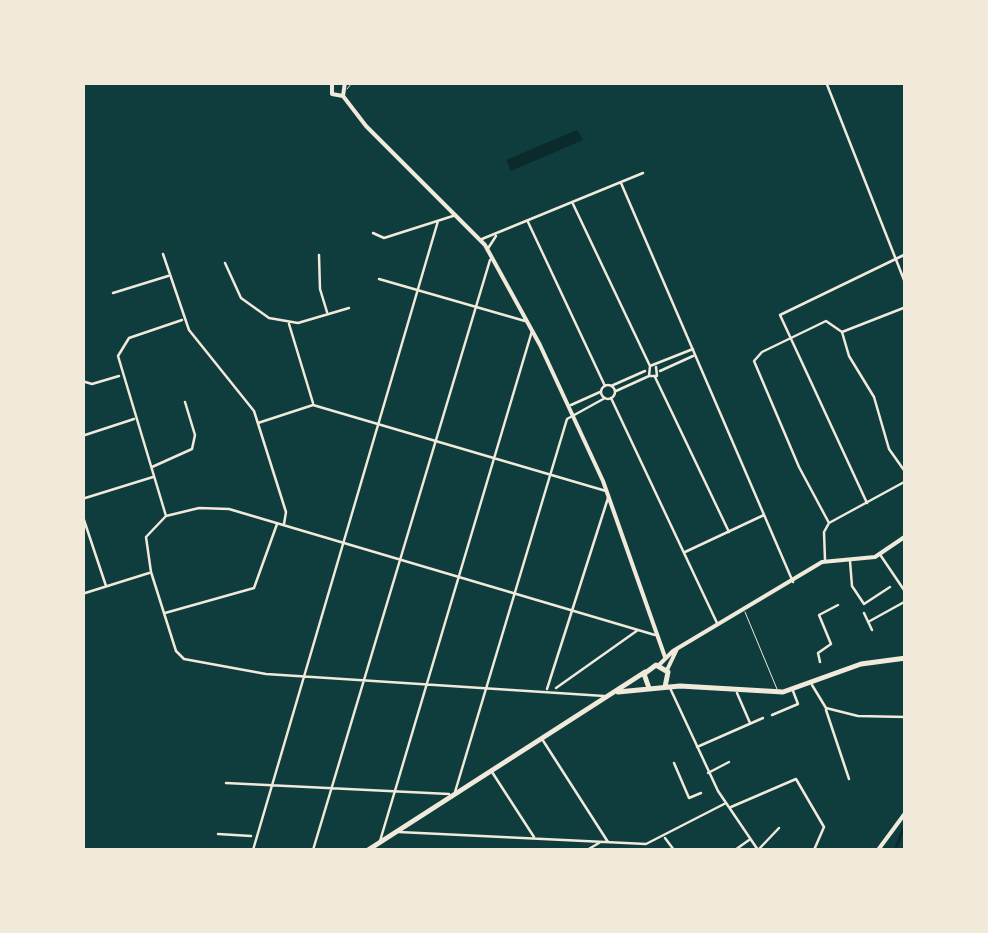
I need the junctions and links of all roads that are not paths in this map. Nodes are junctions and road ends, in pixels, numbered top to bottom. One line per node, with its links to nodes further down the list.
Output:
1 (353, 82): 4 (lane)
2 (826, 82): 19 (street)
3 (331, 83): 5 (main road)
4 (346, 86): 5 (main road)
5 (343, 96): 9 (main road)
6 (642, 173): 7 (street)
7 (621, 183): 8 (street); 37 (street)
8 (573, 204): 11 (street); 39 (street)
9 (456, 215): 10 (street); 14 (main road)
10 (438, 221): 12 (street); 25 (street)
11 (528, 222): 13 (street); 44 (street)
12 (373, 233)
13 (498, 235): 14 (street); 15 (street)
14 (479, 239): 15 (main road)
15 (487, 250): 20 (main road)
16 (162, 254): 22 (street)
17 (906, 254): 19 (street)
18 (320, 255): 30 (street)
19 (895, 259): 24 (street); 36 (street)
20 (490, 260): 27 (street); 32 (main road)
21 (225, 263): 33 (street)
22 (170, 276): 26 (street); 31 (street)
23 (380, 279): 25 (street)
24 (906, 285)
25 (417, 290): 27 (street); 56 (street)
26 (114, 293)
27 (475, 307): 32 (street); 58 (street)
28 (906, 307): 35 (street)
29 (349, 308): 30 (street)
30 (328, 314): 33 (street)
31 (184, 320): 40 (street); 55 (street)
32 (526, 321): 34 (main road)
33 (288, 323): 51 (street)
34 (532, 331): 52 (main road); 59 (street)
35 (842, 332): 36 (street); 61 (street)
36 (790, 338): 67 (street); 72 (street)
37 (694, 348): 38 (street); 39 (street)
38 (696, 354): 39 (street); 69 (street)
39 (653, 369): 41 (street); 42 (street); 45 (street)
40 (122, 374): 43 (street); 54 (street)
41 (649, 376): 42 (street); 47 (street)
42 (655, 377): 74 (street)
43 (82, 382)
44 (606, 386): 45 (street); 46 (street)
45 (612, 386): 47 (street)
46 (602, 392): 48 (street); 52 (street)
47 (615, 392): 49 (street)
48 (605, 398): 49 (street); 53 (street)
49 (611, 398): 77 (street)
50 (186, 402): 60 (street)
51 (313, 405): 55 (street); 56 (street)
52 (569, 406): 53 (main road)
53 (572, 414): 63 (street); 65 (main road)
54 (136, 419): 57 (street); 60 (street)
55 (258, 422): 73 (street)
56 (378, 424): 58 (street); 76 (street)
57 (82, 436)
58 (435, 442): 59 (street); 79 (street)
59 (492, 459): 63 (street); 83 (street)
60 (151, 467): 62 (street)
61 (906, 473)
62 (154, 476): 66 (street); 70 (street)
63 (549, 476): 65 (street); 88 (street)
64 (906, 481): 67 (street)
65 (608, 494): 92 (street); 100 (main road)
66 (82, 499)
67 (868, 503): 72 (street)
68 (82, 514): 85 (street)
69 (766, 514): 74 (street); 84 (street)
70 (166, 516): 71 (street); 82 (street)
71 (277, 522): 73 (street); 95 (street)
72 (829, 523): 81 (street)
73 (284, 524): 76 (street)
74 (728, 532): 77 (street)
75 (904, 539): 78 (main road)
76 (343, 542): 79 (street); 108 (street)
77 (685, 552): 97 (street)
78 (881, 554): 80 (main road); 87 (street)
79 (400, 559): 83 (street); 109 (street)
80 (850, 561): 81 (main road); 86 (street)
81 (825, 562): 84 (main road)
82 (151, 572): 85 (street); 95 (street)
83 (457, 576): 88 (street); 111 (street)
84 (793, 582): 93 (main road)
85 (106, 586): 89 (street)
86 (890, 586)
87 (904, 590)
88 (515, 593): 92 (street); 112 (street)
89 (82, 594)
90 (906, 601): 96 (street)
91 (838, 605): 104 (street)
92 (572, 610): 98 (street); 115 (street)
93 (744, 610): 97 (main road); 119 (lane)
94 (864, 612): 96 (street)
95 (164, 614): 108 (street)
96 (868, 622): 99 (street)
97 (718, 626): 101 (main road)
98 (638, 630): 100 (street); 117 (street)
99 (872, 630)
100 (658, 638): 101 (main road); 102 (main road)
101 (678, 649): 102 (main road)
102 (668, 658): 105 (main road); 106 (main road)
103 (906, 658): 110 (main road)
104 (820, 662)
105 (659, 665): 106 (main road); 107 (main road)
106 (667, 670): 113 (main road)
107 (645, 672): 114 (main road); 120 (main road)
108 (303, 676): 109 (street); 132 (street)
109 (364, 679): 111 (street); 133 (street)
110 (810, 682): 118 (main road); 121 (street)
111 (425, 683): 112 (street); 134 (street)
112 (486, 686): 115 (street); 136 (street)
113 (667, 687): 114 (main road); 116 (main road); 125 (street)
114 (649, 688): 120 (main road)
115 (547, 689): 117 (street)
116 (736, 689): 119 (main road); 123 (street)
117 (555, 690): 120 (street)
118 (792, 690): 119 (main road); 123 (street)
119 (778, 692)
120 (606, 696): 124 (main road)
121 (826, 708): 122 (street); 130 (street)
122 (906, 717)
123 (750, 724): 125 (street)
124 (541, 738): 128 (main road); 149 (street)
125 (695, 748): 129 (street)
126 (674, 762): 135 (street)
127 (729, 762): 129 (street)
128 (491, 771): 136 (main road); 145 (street)
129 (708, 773): 137 (street)
130 (848, 779)
131 (226, 783): 132 (street)
132 (270, 785): 133 (street); 143 (street)
133 (332, 788): 134 (street); 151 (street)
134 (393, 791): 136 (street); 147 (street)
135 (700, 793)
136 (454, 794): 141 (main road)
137 (726, 802): 138 (street); 144 (street)
138 (730, 808): 146 (street); 157 (street)
139 (906, 812): 158 (main road)
140 (779, 828): 156 (street)
141 (398, 831): 145 (street); 147 (main road)
142 (218, 834): 143 (street)
143 (254, 836): 150 (street)
144 (664, 837): 149 (street); 154 (street)
145 (536, 839): 148 (street)
146 (750, 839): 155 (street); 156 (street)
147 (380, 842): 152 (main road)
148 (600, 842): 149 (street); 153 (street)
149 (608, 842)
150 (253, 850)
151 (313, 850)
152 (368, 850)
153 (587, 850)
154 (674, 850)
155 (735, 850)
156 (758, 850)
157 (814, 850)
158 (878, 850)

